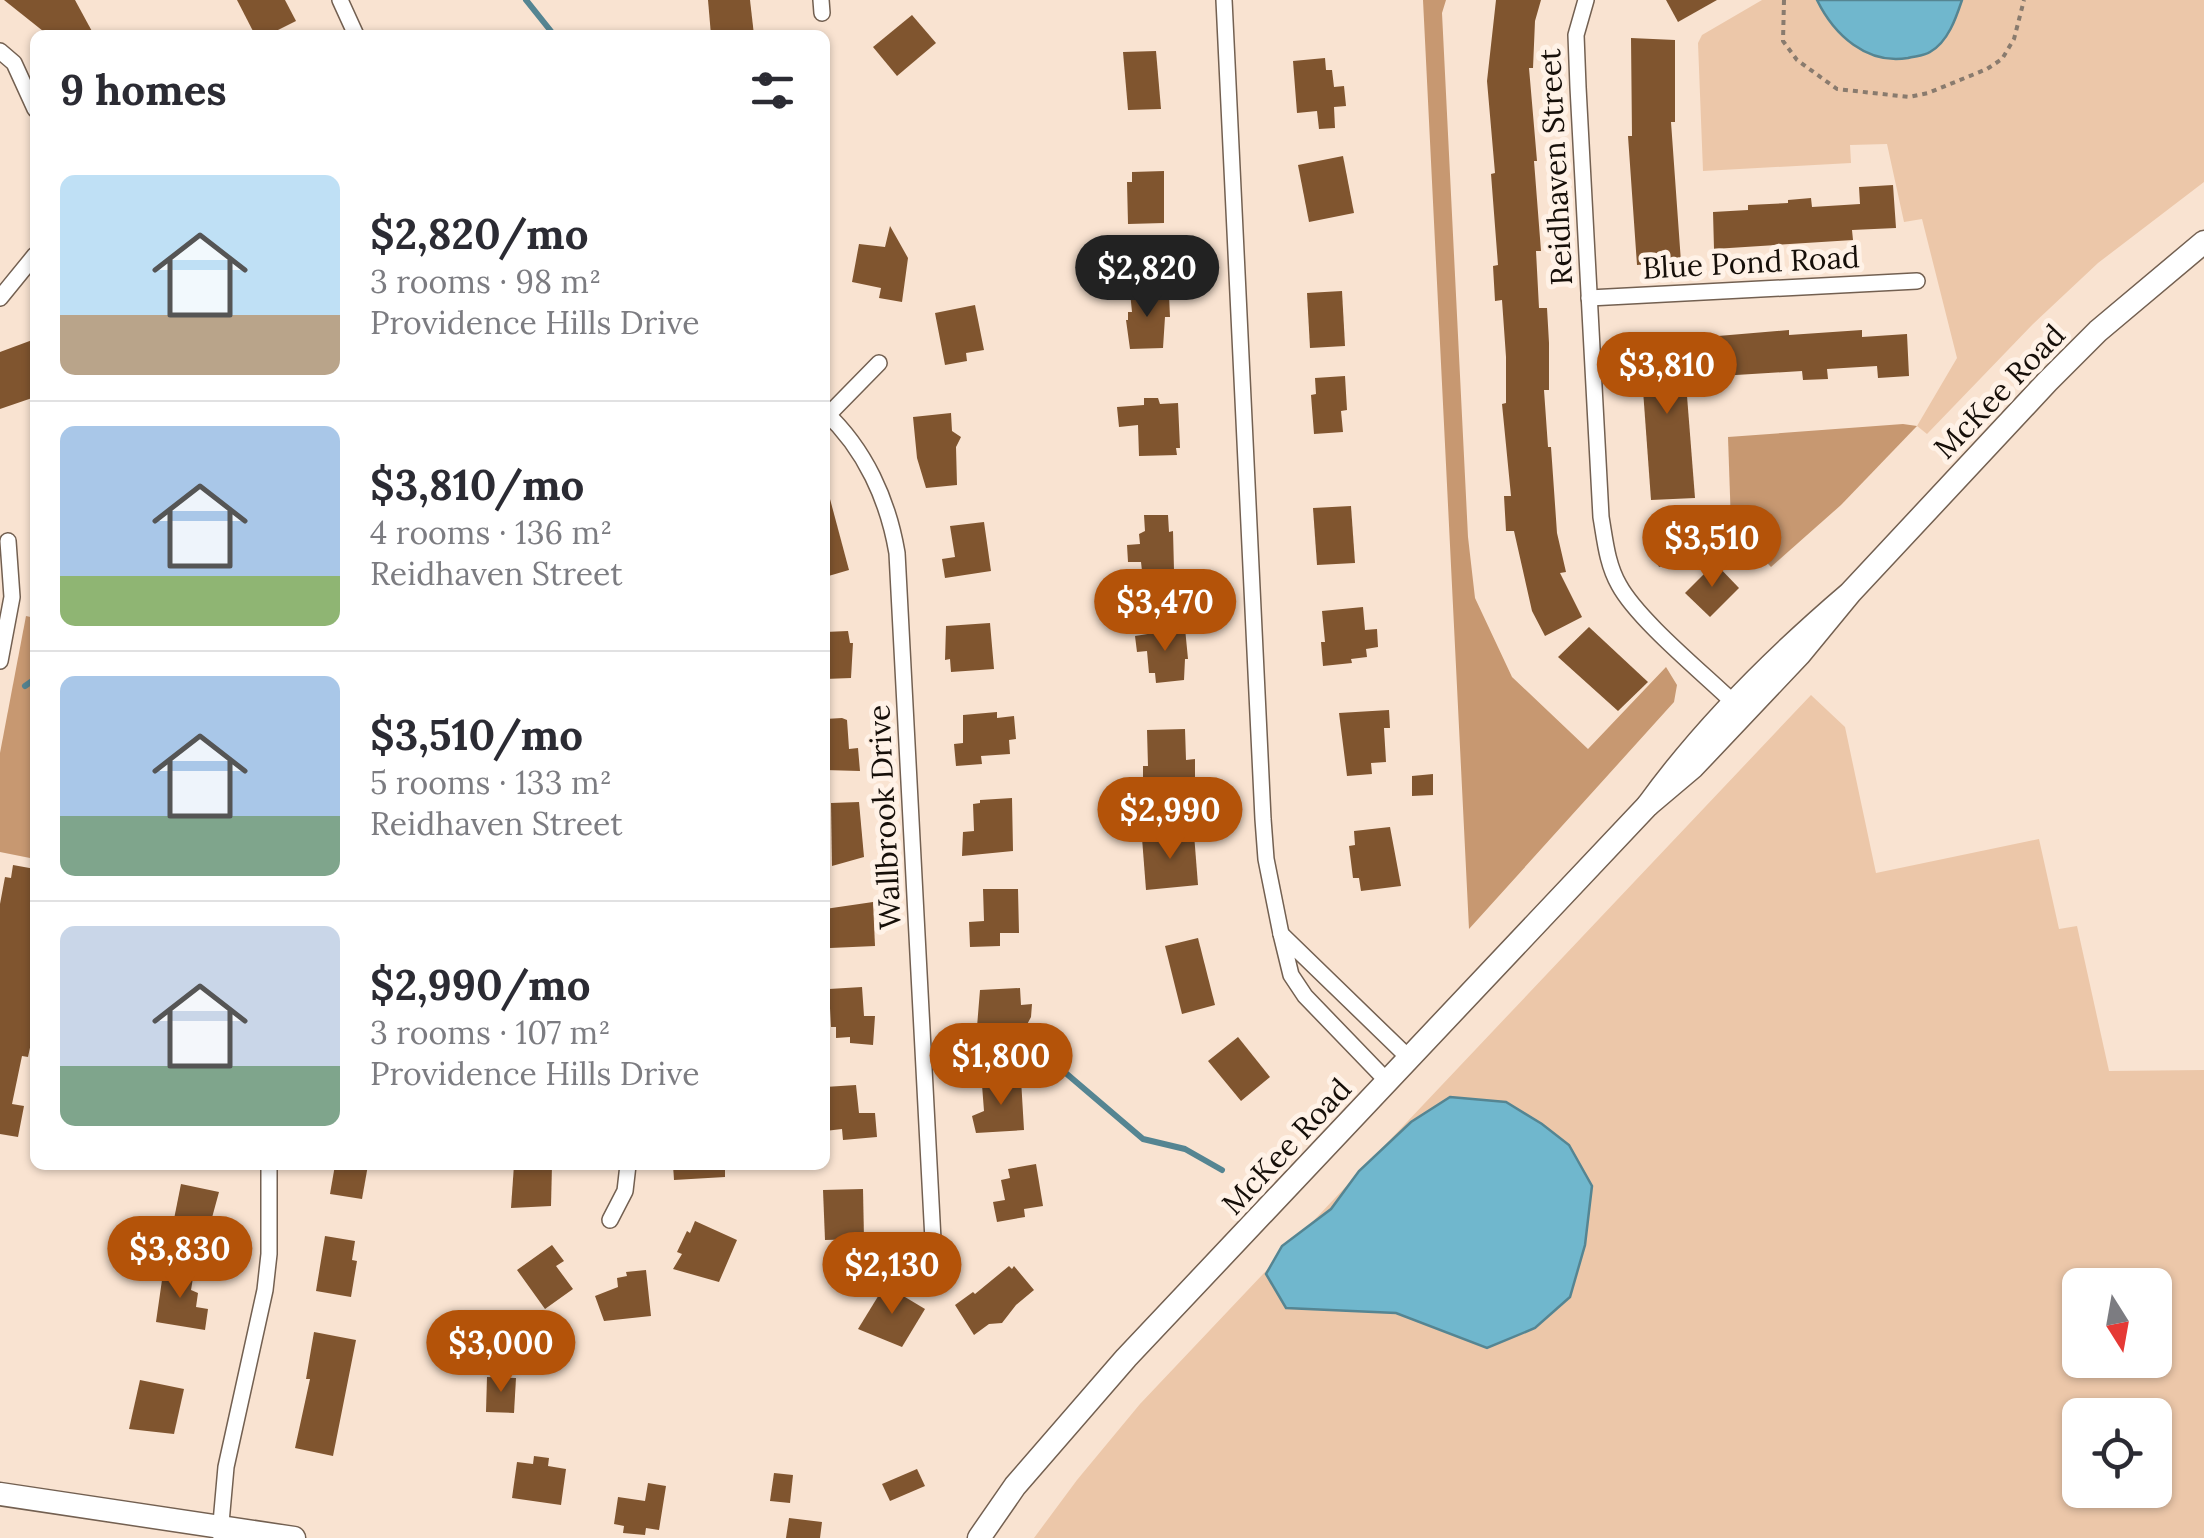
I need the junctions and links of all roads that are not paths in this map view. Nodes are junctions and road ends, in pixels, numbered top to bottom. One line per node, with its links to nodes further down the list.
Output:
1 (340, 0): 4 (street)
2 (1224, 0): 20 (street)
3 (1586, 0): 11 (street, Reidhaven Street)
4 (354, 30)
5 (0, 50): 6 (street)
6 (30, 98)
7 (2204, 242): 16 (street, McKee Road)
8 (30, 261): 10 (street)
9 (1917, 281): 11 (street, Blue Pond Road)
10 (0, 298)
11 (1589, 298): 18 (street, Reidhaven Street)
12 (878, 363): 13 (street)
13 (830, 411)
14 (830, 418): 26 (street, Wallbrook Drive)
15 (8, 541): 17 (street)
16 (1850, 593): 18 (street, McKee Road); 19 (street, McKee Road)
17 (0, 661)
18 (1734, 703): 19 (street, McKee Road)
19 (1648, 805): 21 (street, McKee Road)
20 (1281, 934): 21 (street); 22 (street)
21 (1410, 1059): 22 (street, McKee Road)
22 (1388, 1082): 30 (street, McKee Road)
23 (270, 1170): 28 (street)
24 (627, 1170): 25 (street)
25 (610, 1220)
26 (932, 1240)
27 (0, 1494): 28 (street)
28 (220, 1532): 29 (street)
29 (294, 1538)
30 (979, 1538)

